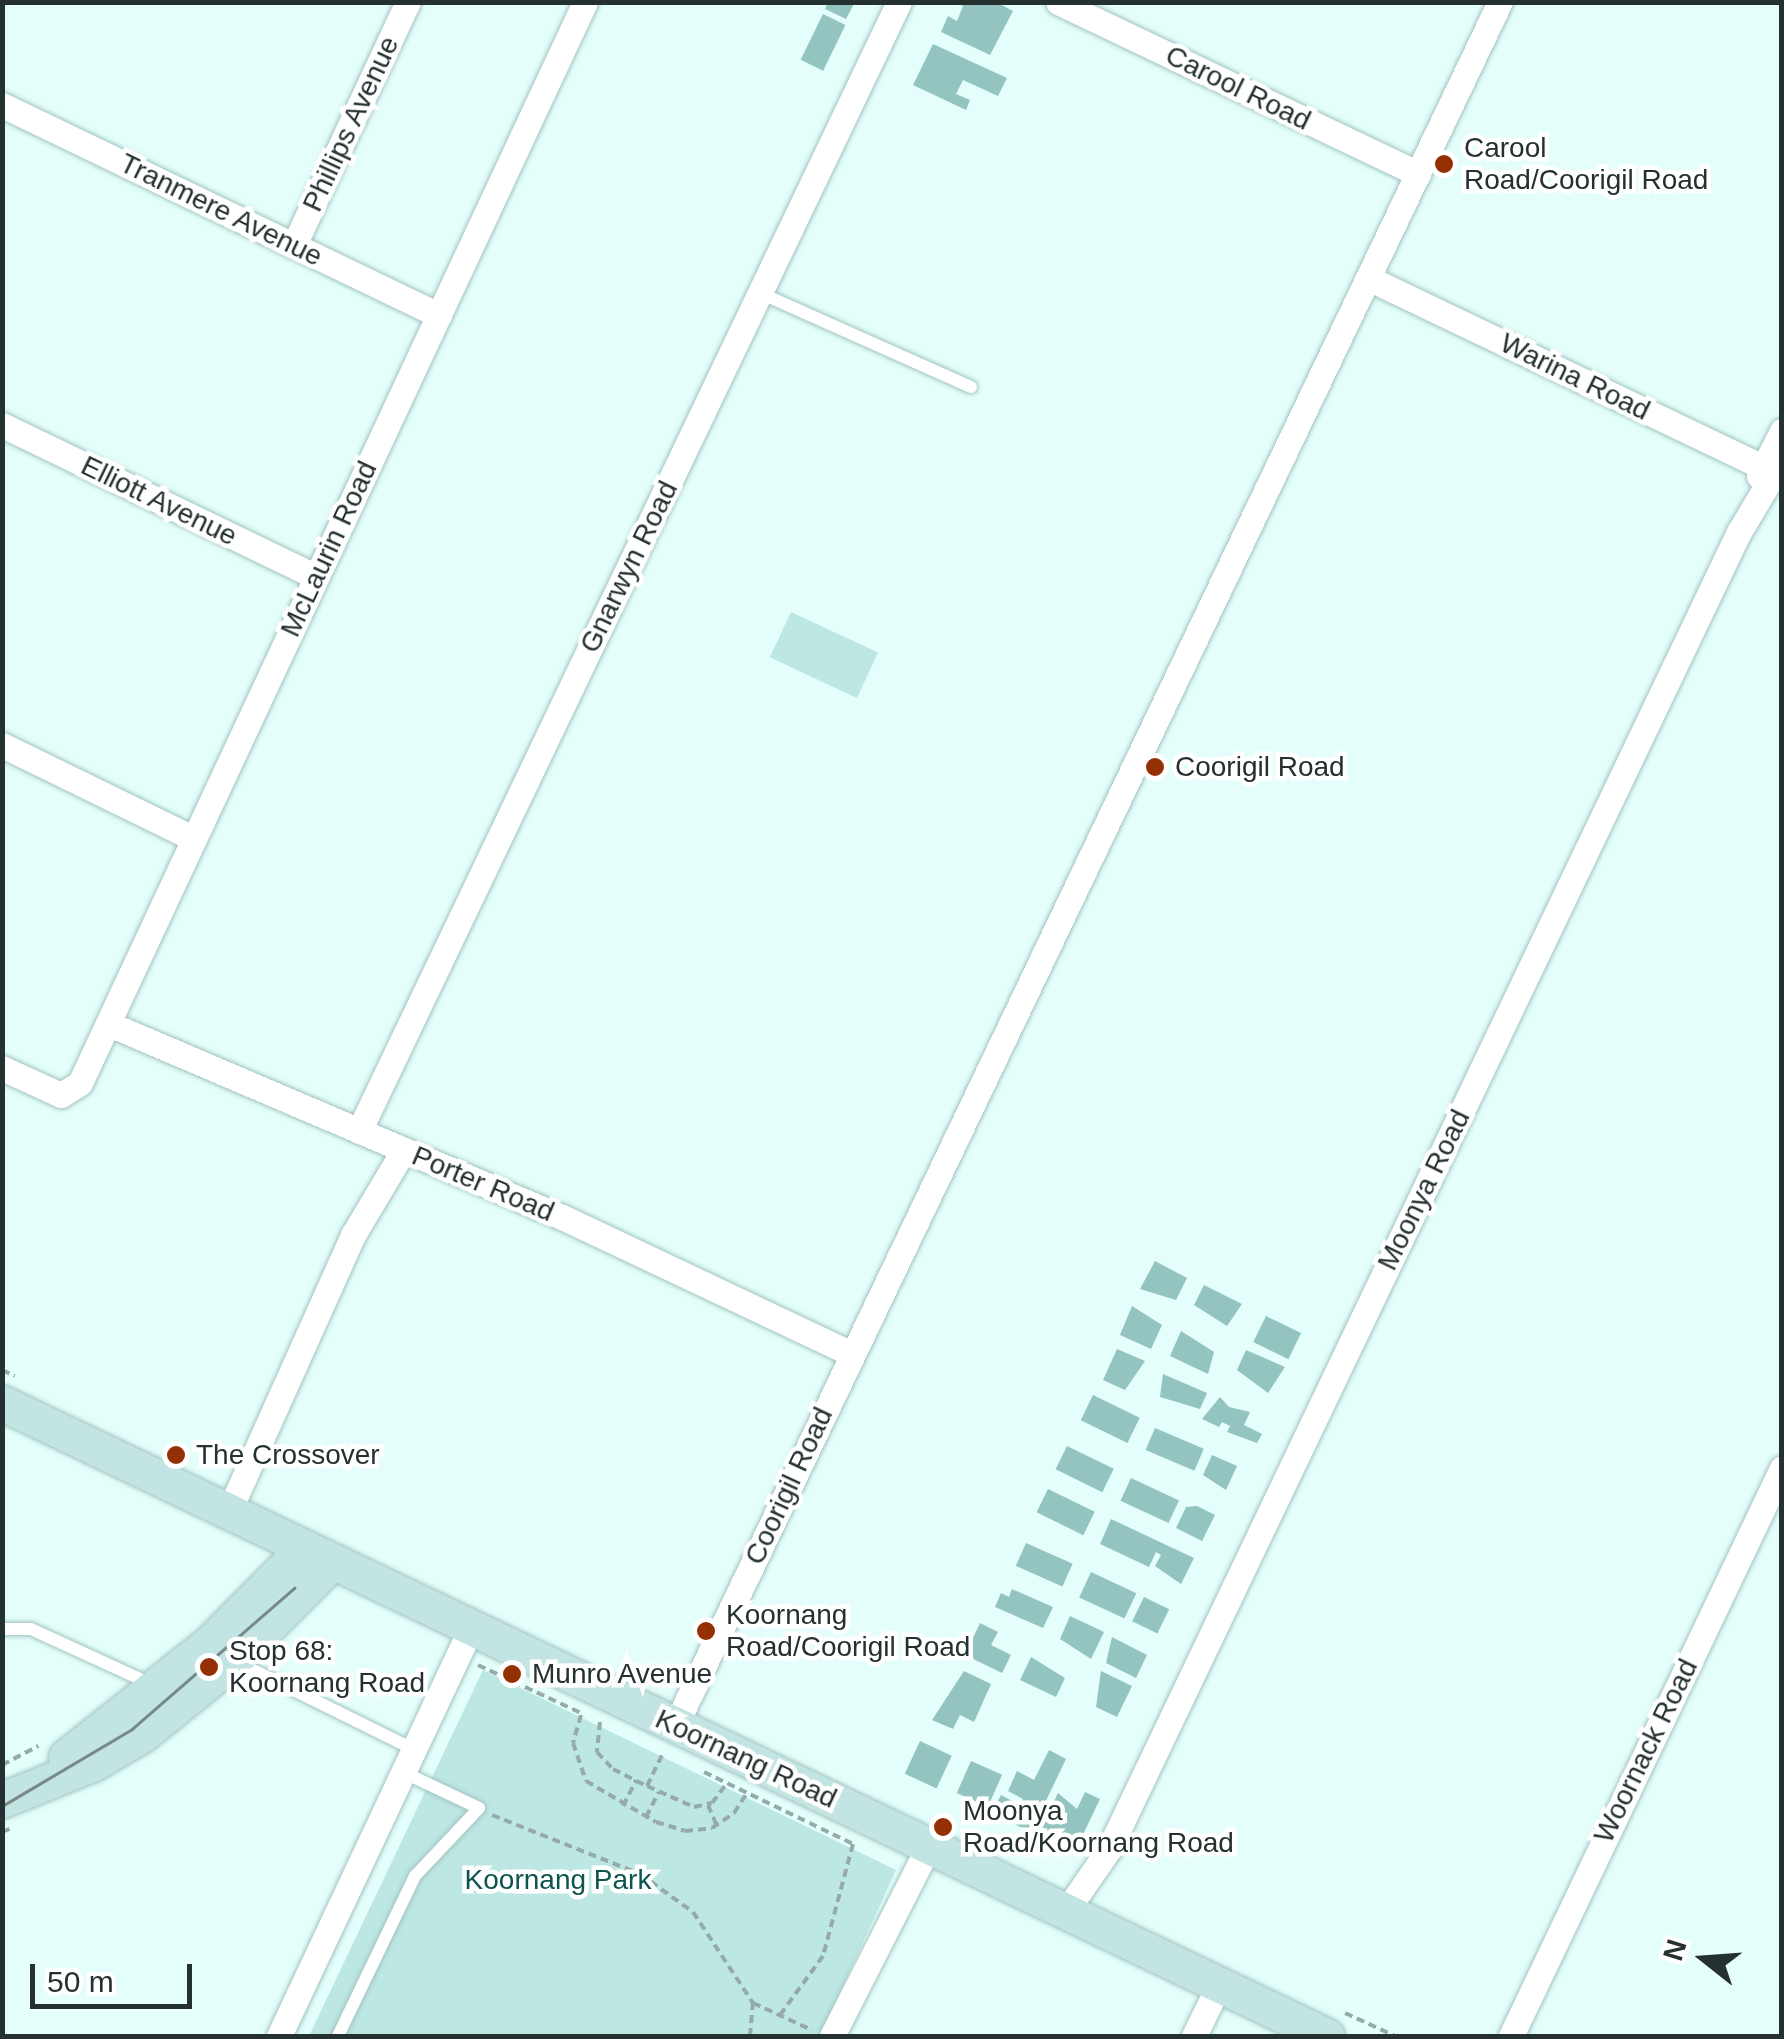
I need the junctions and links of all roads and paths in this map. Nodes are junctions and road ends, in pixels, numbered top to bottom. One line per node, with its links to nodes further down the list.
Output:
1 (408, 2): 8 (street, Phillips Avenue)
2 (585, 2): 11 (street, McLaurin Road)
3 (900, 2): 10 (street, Gnarwyn Road)
4 (1058, 2): 7 (street, Carool Road)
5 (1500, 2): 7 (street, Coorigil Road)
6 (2, 104): 8 (street, Tranmere Avenue)
7 (1418, 174): 9 (street, Coorigil Road)
8 (294, 245): 11 (street, Tranmere Avenue)
9 (1368, 278): 15 (street, Warina Road); 22 (street, Coorigil Road)
10 (760, 293): 12 (lane); 21 (street, Gnarwyn Road)
11 (439, 314): 16 (street, McLaurin Road)
12 (971, 387)
13 (2, 425): 16 (street, Elliott Avenue)
14 (1782, 431): 15 (street, Moonya Road)
15 (1775, 469): 49 (street, Moonya Road)
16 (316, 577): 18 (street, McLaurin Road)
17 (2, 745): 18 (street)
18 (193, 838): 19 (street, McLaurin Road)
19 (109, 1024): 20 (street, McLaurin Road); 21 (street, Porter Road)
20 (2, 1068)
21 (381, 1141): 22 (street, Porter Road); 25 (street)
22 (852, 1354): 34 (street, Coorigil Road)
23 (2, 1403): 25 (street, Koornang Road)
24 (1782, 1468): 53 (street, Woornack Road)
25 (229, 1511): 26 (street, Koornang Road)
26 (318, 1555): 28 (street, Koornang Road); 29 (street); 30 (street)
27 (2, 1629): 30 (lane)
28 (465, 1642): 31 (path); 34 (street, Koornang Road); 35 (street)
29 (234, 1660): 35 (lane); 42 (street)
30 (156, 1687): 42 (street)
31 (582, 1714): 32 (path); 44 (path)
32 (600, 1722): 33 (path); 37 (path)
33 (616, 1730)
34 (666, 1746): 39 (path); 48 (street, Koornang Road)
35 (410, 1761): 45 (lane); 54 (street)
36 (695, 1768): 38 (path)
37 (636, 1780): 39 (path); 44 (path)
38 (727, 1783): 41 (path); 43 (path)
39 (647, 1786): 40 (path)
40 (659, 1792): 43 (path); 46 (path)
41 (747, 1793): 47 (path); 52 (path)
42 (2, 1799)
43 (708, 1805): 47 (path)
44 (623, 1806): 46 (path)
45 (479, 1808): 51 (path); 55 (lane)
46 (646, 1817): 47 (path)
47 (717, 1826)
48 (920, 1842): 49 (street, Koornang Road); 57 (street)
49 (1076, 1916): 50 (street, Koornang Road)
50 (1219, 1985): 58 (street); 59 (street, Koornang Road)
51 (753, 2002): 52 (path); 56 (path)
52 (780, 2015): 57 (path)
53 (1510, 2035)
54 (279, 2036)
55 (338, 2036)
56 (750, 2036)
57 (829, 2036)
58 (1194, 2036)
59 (1328, 2036)

